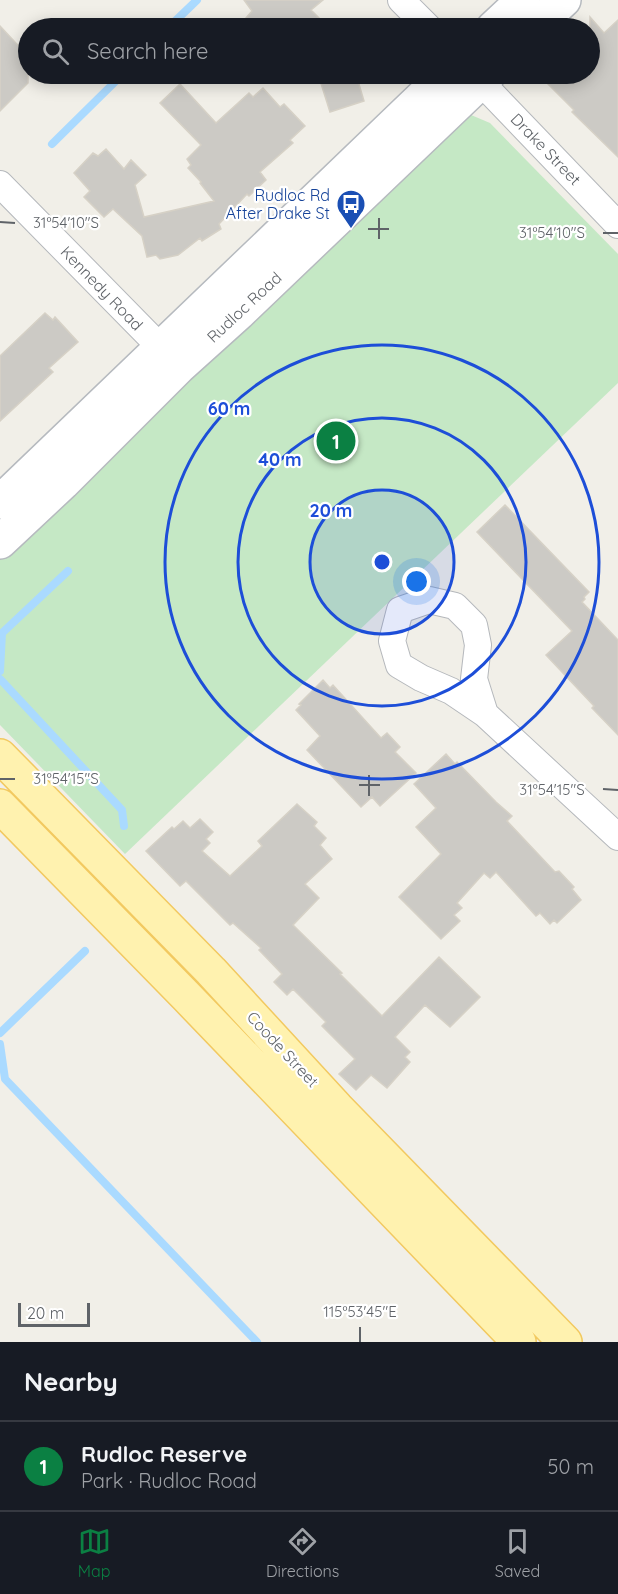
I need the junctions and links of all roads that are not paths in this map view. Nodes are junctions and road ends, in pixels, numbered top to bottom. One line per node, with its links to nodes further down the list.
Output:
1 (401, 0): 4 (street)
2 (523, 0): 5 (main road)
3 (564, 0): 6 (main road)
4 (419, 18)
5 (504, 18)
6 (545, 18)
7 (436, 84): 12 (main road, Rudloc Road)
8 (473, 84): 12 (main road, Rudloc Road)
9 (488, 84): 11 (street, Drake Street)
10 (0, 184): 12 (street, Kennedy Road)
11 (618, 225)
12 (170, 357): 13 (main road, Rudloc Road); 14 (main road, Rudloc Road)
13 (0, 501)
14 (0, 542)
15 (484, 714): 15 (street); 18 (street)
16 (0, 756): 20 (main road, Coode Street)
17 (0, 806): 19 (main road, Coode Street)
18 (618, 837)
19 (519, 1342)
20 (565, 1342)

